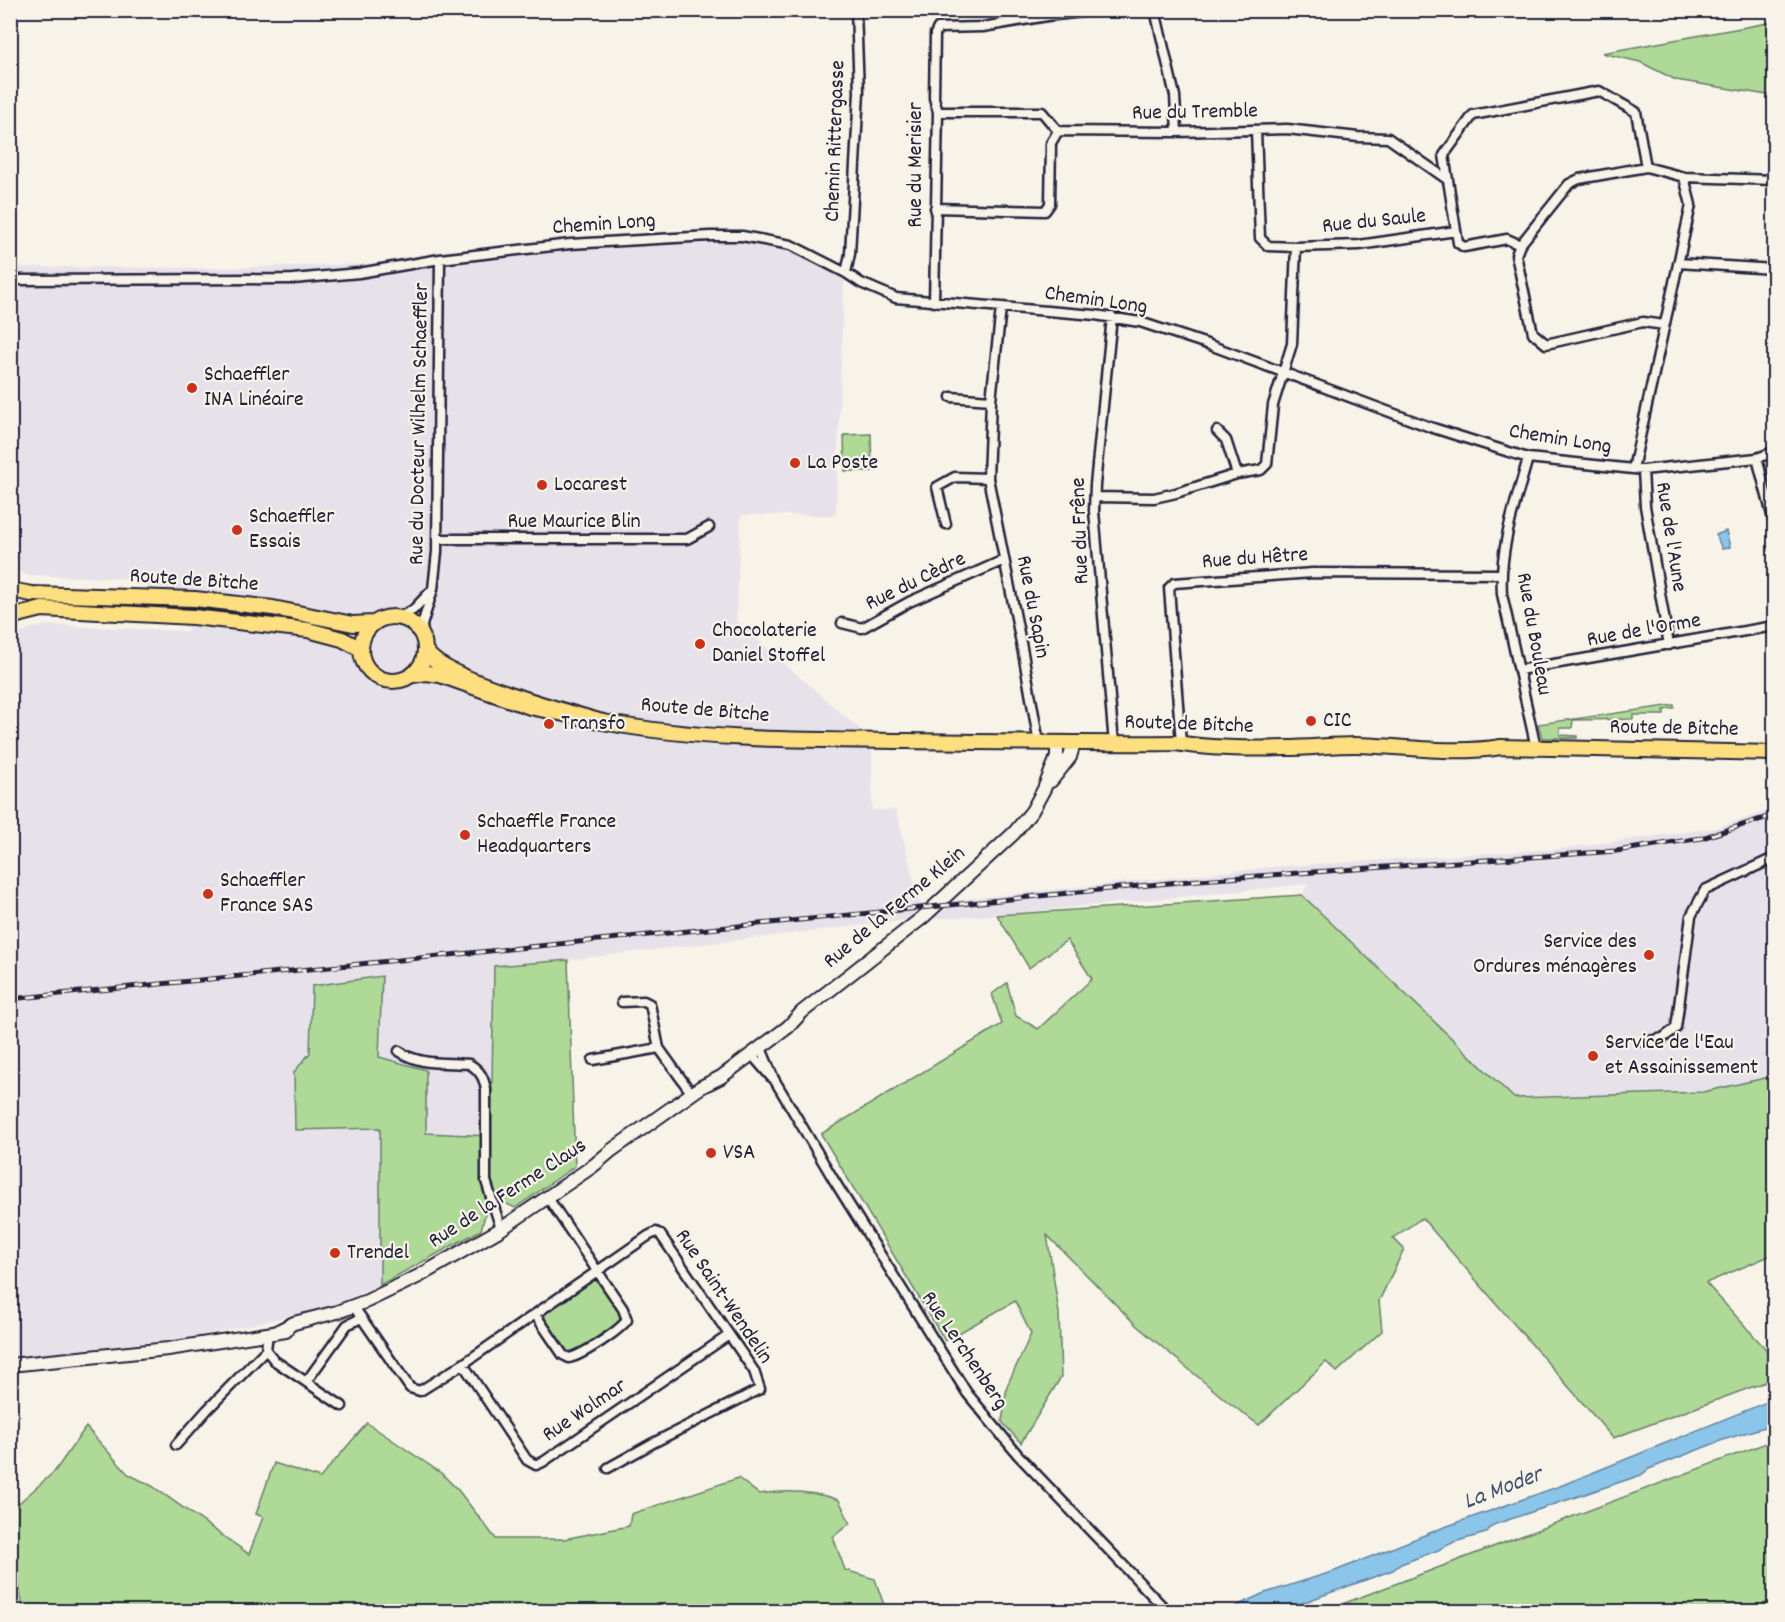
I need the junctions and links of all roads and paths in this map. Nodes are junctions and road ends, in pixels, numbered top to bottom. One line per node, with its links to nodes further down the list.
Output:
1 (855, 10): 19 (street, Chemin Rittergasse)
2 (1101, 10): 4 (street, Rue du Merisier)
3 (1155, 10): 7 (street)
4 (938, 112): 6 (street); 12 (street, Rue du Merisier)
5 (1256, 130): 7 (street, Rue du Tremble); 10 (street, Rue du Tremble); 15 (street, Rue du Saule)
6 (1058, 131): 7 (street, Rue du Tremble); 12 (street)
7 (1177, 132)
8 (1646, 166): 9 (street); 10 (street); 14 (street)
9 (1684, 177): 11 (street); 17 (street)
10 (1448, 180): 13 (street)
11 (1774, 180)
12 (934, 208): 21 (street, Rue du Merisier)
13 (1456, 231): 14 (street); 15 (street, Rue du Saule)
14 (1520, 244): 24 (street)
15 (1296, 247): 25 (street)
16 (440, 260): 19 (street, Chemin Long); 20 (street, Chemin Long); 40 (street, Rue du Docteur Wilhelm Schaeffler)
17 (1678, 263): 18 (street); 24 (street)
18 (1774, 268)
19 (846, 273): 21 (street, Chemin Long)
20 (11, 280)
21 (934, 302): 22 (street, Chemin Long)
22 (1001, 308): 23 (street, Chemin Long); 27 (street, Rue du Sapin)
23 (1112, 317): 25 (street, Chemin Long); 36 (street, Rue du Frêne)
24 (1664, 325): 32 (street)
25 (1284, 372): 30 (street, Chemin Long); 34 (street)
26 (951, 397): 27 (street)
27 (991, 400): 35 (street, Rue du Sapin)
28 (1217, 431): 34 (street)
29 (1774, 452): 31 (street, Chemin Long)
30 (1528, 458): 32 (street, Chemin Long); 42 (street, Rue du Bouleau)
31 (1757, 458): 33 (street, Chemin Long); 37 (street)
32 (1633, 469): 33 (street, Chemin Long)
33 (1643, 470): 51 (street, Rue de l'Aune)
34 (1237, 474): 36 (street)
35 (988, 478): 38 (street); 41 (street, Rue du Sapin)
36 (1095, 497): 61 (street, Rue du Frêne)
37 (1774, 523)
38 (946, 524)
39 (709, 527): 40 (street, Rue Maurice Blin)
40 (437, 539): 43 (street, Rue du Docteur Wilhelm Schaeffler)
41 (1004, 560): 48 (street, Rue du Cèdre); 57 (street, Rue du Sapin)
42 (1501, 574): 54 (street, Rue du Bouleau); 60 (street, Rue du Hêtre)
43 (433, 589): 46 (street, Rue du Docteur Wilhelm Schaeffler); 50 (street, Rue du Docteur Wilhelm Schaeffler)
44 (10, 590): 47 (main road, Route de Bitche)
45 (10, 617): 52 (main road, Route de Bitche)
46 (399, 617): 47 (main road); 50 (main road)
47 (374, 623): 52 (main road)
48 (842, 623)
49 (1774, 626): 51 (street, Rue de l'Orme)
50 (423, 635): 53 (main road)
51 (1669, 645): 54 (street, Rue de l'Orme)
52 (361, 649): 55 (main road)
53 (426, 651): 55 (main road); 56 (main road, Route de Bitche)
54 (1519, 670): 62 (street, Rue du Bouleau)
55 (413, 675): 56 (main road, Route de Bitche)
56 (603, 722): 57 (main road, Route de Bitche)
57 (1039, 743): 58 (main road, Route de Bitche)
58 (1058, 743): 59 (main road, Route de Bitche); 64 (street, Rue de la Ferme Klein)
59 (1074, 743): 61 (main road, Route de Bitche); 64 (street, Rue de la Ferme Klein)
60 (1181, 743): 61 (main road, Route de Bitche); 62 (main road, Route de Bitche)
61 (1114, 744)
62 (1536, 748): 63 (main road, Route de Bitche)
63 (1774, 753)
64 (1044, 789): 70 (street, Rue de la Ferme Klein)
65 (1774, 858): 67 (street)
66 (622, 1002): 68 (street)
67 (1644, 1042)
68 (658, 1048): 71 (street); 72 (street)
69 (399, 1051): 74 (street)
70 (756, 1052): 72 (street, Rue de la Ferme Claus); 87 (street, Rue Lerchenberg)
71 (593, 1060)
72 (692, 1094): 73 (street, Rue de la Ferme Claus)
73 (548, 1198): 74 (street, Rue de la Ferme Claus); 75 (street)
74 (501, 1229): 76 (street, Rue de la Ferme Claus)
75 (597, 1270): 77 (street, Rue Saint-Wendelin); 77 (street); 79 (street, Rue Saint-Wendelin)
76 (358, 1312): 78 (street, Rue de la Ferme Claus); 81 (street, Rue Saint-Wendelin); 83 (street)
77 (535, 1314): 81 (street, Rue Saint-Wendelin)
78 (274, 1331): 80 (street); 82 (street, Rue de la Ferme Claus)
79 (729, 1335): 81 (street, Rue Wolmar); 86 (street, Rue Saint-Wendelin)
80 (266, 1350): 83 (street); 85 (street)
81 (462, 1364)
82 (10, 1365)
83 (306, 1382): 84 (street)
84 (342, 1406)
85 (176, 1445)
86 (608, 1468)
87 (1168, 1611)

